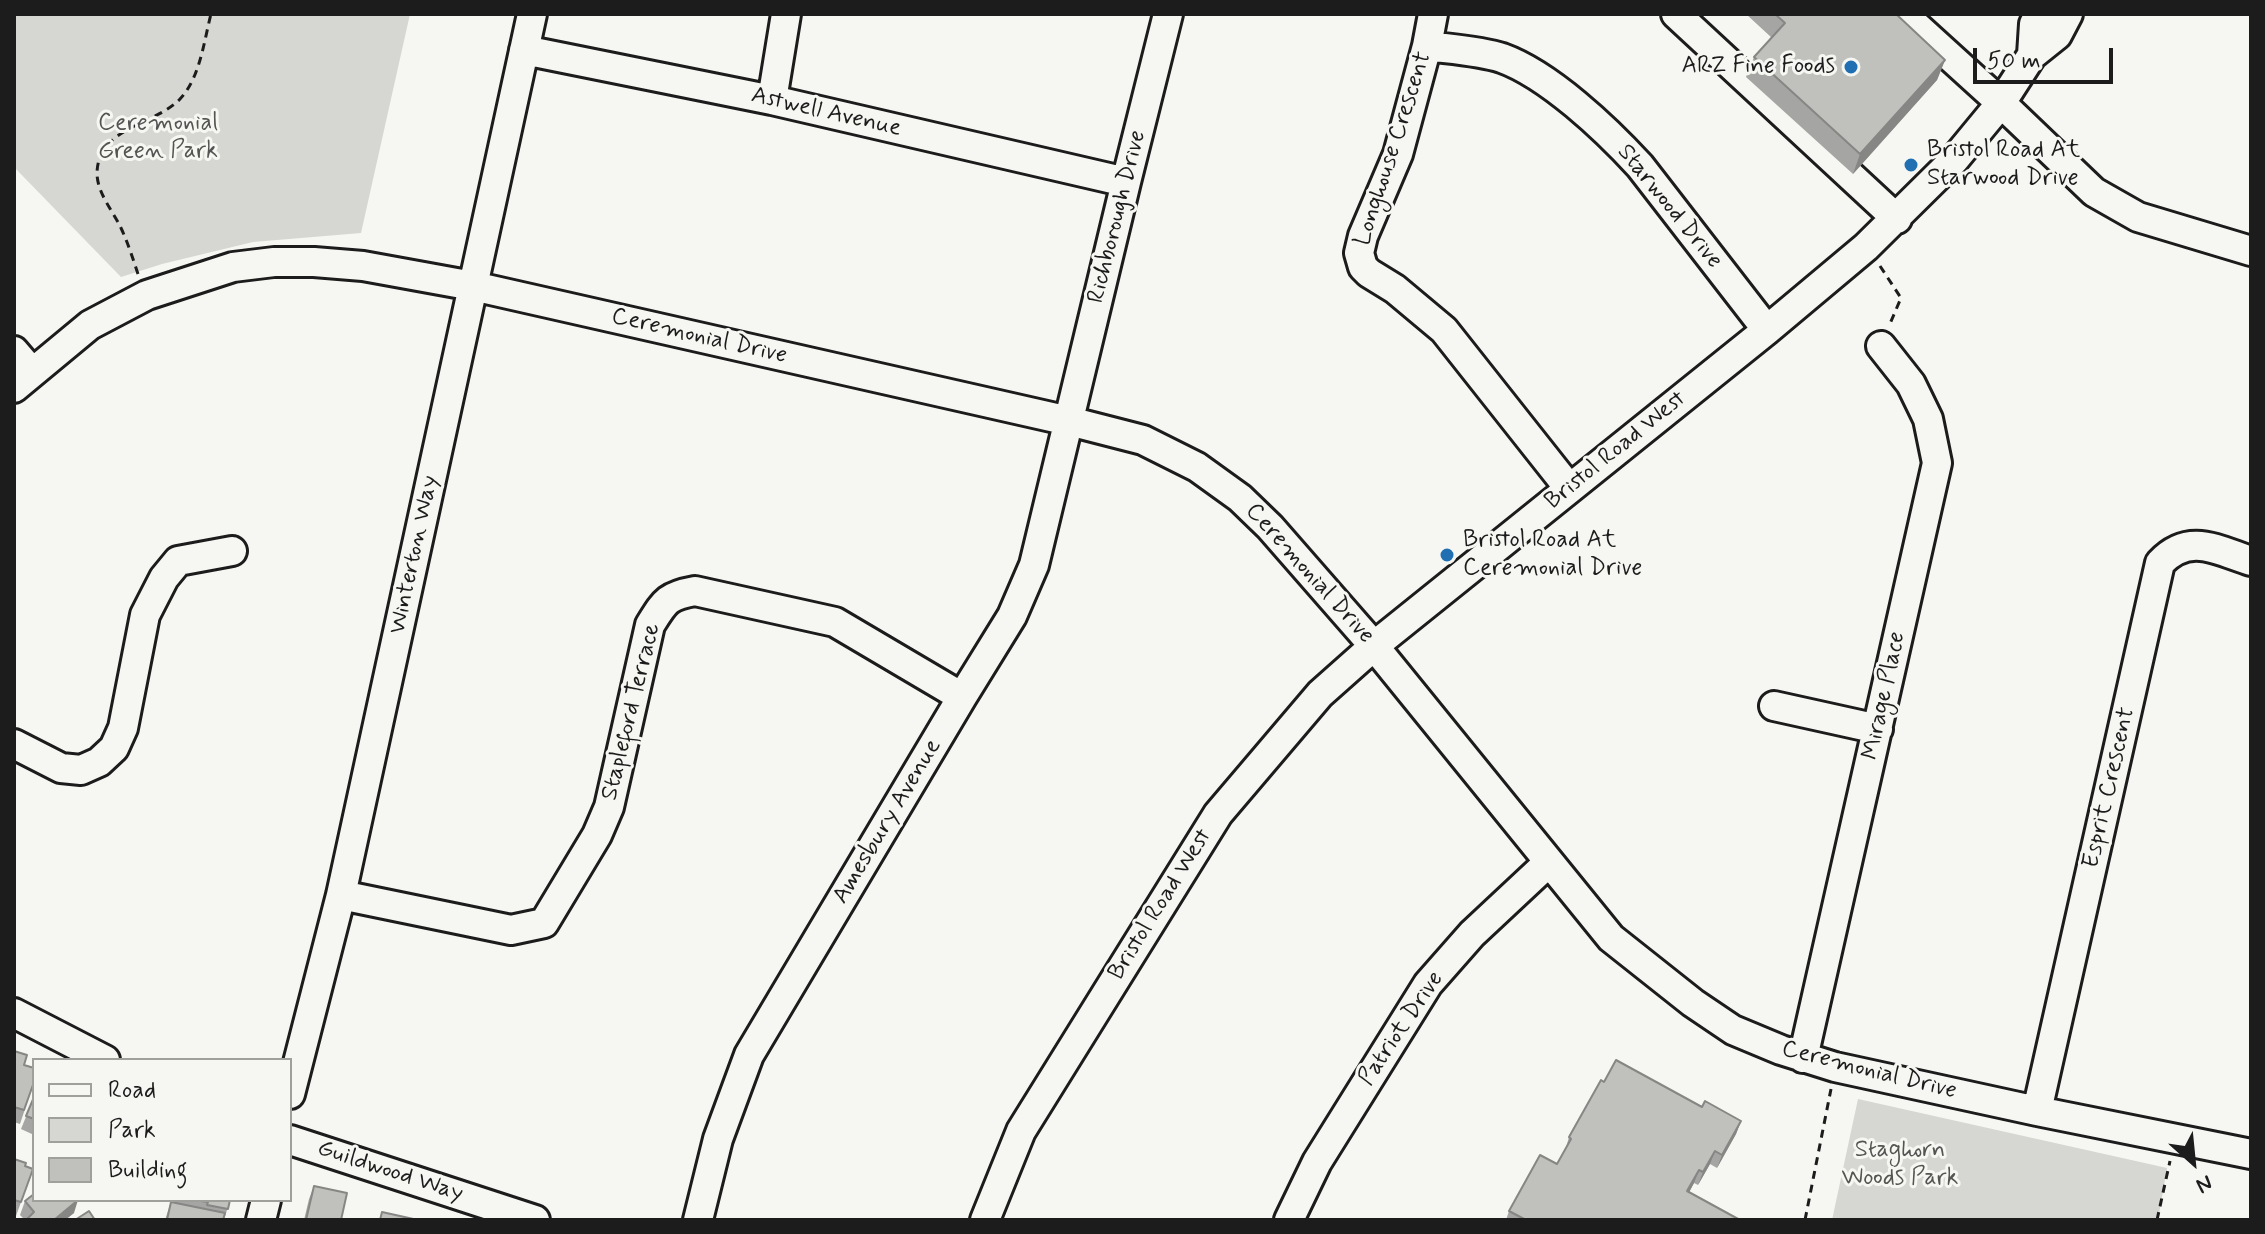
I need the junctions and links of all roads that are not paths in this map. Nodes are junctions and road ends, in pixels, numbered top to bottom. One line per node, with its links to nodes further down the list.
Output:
1 (532, 14): 10 (street, Winterton Way)
2 (786, 14): 12 (street)
3 (1168, 14): 14 (street, Richborough Drive)
4 (1433, 14): 9 (street, Longhouse Crescent)
5 (1676, 14): 15 (street)
6 (1903, 14): 13 (street)
7 (2039, 14): 11 (street, Bristol Road West)
8 (2068, 14): 11 (street, Bristol Road West)
9 (1427, 46): 18 (street, Starwood Drive); 22 (street, Longhouse Crescent)
10 (524, 50): 12 (street, Astwell Avenue); 17 (street, Winterton Way)
11 (2032, 55): 13 (street, Bristol Road West)
12 (772, 100): 14 (street, Astwell Avenue)
13 (2001, 103): 15 (street, Bristol Road West); 16 (street)
14 (1126, 182): 21 (street, Richborough Drive)
15 (1897, 219): 18 (street, Bristol Road West)
16 (2251, 251)
17 (473, 286): 20 (street, Ceremonial Drive); 21 (street, Ceremonial Drive); 31 (street, Winterton Way)
18 (1767, 330): 22 (street, Bristol Road West)
19 (1881, 346): 28 (street, Mirage Place)
20 (20, 370)
21 (1069, 421): 25 (street, Ceremonial Drive); 26 (street, Amesbury Avenue)
22 (1569, 488): 25 (street, Bristol Road West)
23 (232, 551): 29 (street)
24 (2251, 561): 36 (street, Esprit Crescent)
25 (1374, 646): 30 (street, Ceremonial Drive); 41 (street, Bristol Road West)
26 (962, 697): 31 (street, Stapleford Terrace); 40 (street, Amesbury Avenue)
27 (1774, 706): 28 (street)
28 (1878, 729): 34 (street, Mirage Place)
29 (14, 744)
30 (1549, 862): 34 (street, Ceremonial Drive); 42 (street, Patriot Drive)
31 (341, 895): 35 (street, Winterton Way)
32 (14, 1013): 33 (street)
33 (101, 1058)
34 (1816, 1062): 36 (street, Ceremonial Drive)
35 (292, 1086)
36 (2037, 1111): 38 (street, Ceremonial Drive)
37 (292, 1141): 39 (street, Guildwood Way)
38 (2251, 1154)
39 (535, 1220)
40 (698, 1220)
41 (985, 1220)
42 (1289, 1220)

